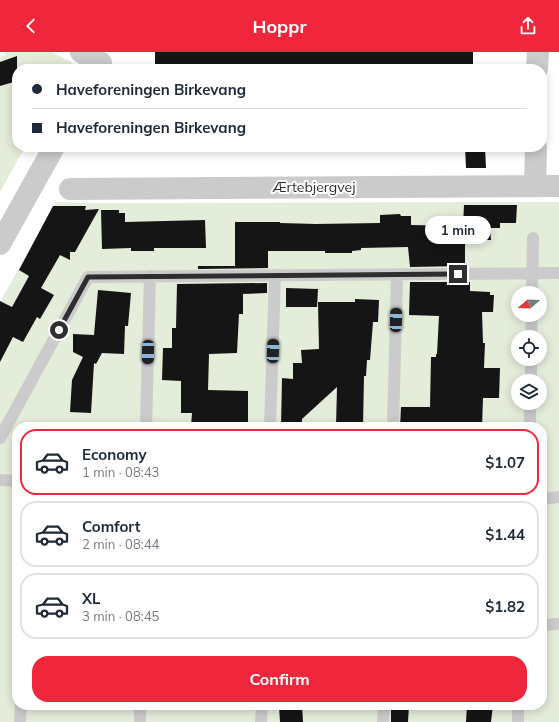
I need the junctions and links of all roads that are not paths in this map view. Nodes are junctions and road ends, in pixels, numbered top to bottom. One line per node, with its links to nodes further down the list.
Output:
1 (81, 52): 3 (street)
2 (538, 52): 4 (street)
3 (102, 61)
4 (537, 64)
5 (51, 152): 11 (street)
6 (536, 152): 7 (street)
7 (535, 186): 8 (street, Ærtebjergvej); 9 (street, Ærtebjergvej)
8 (559, 186)
9 (70, 189)
10 (533, 238): 14 (lane)
11 (0, 244)
12 (559, 273): 14 (lane)
13 (398, 274): 14 (lane); 15 (lane); 21 (lane)
14 (533, 274): 17 (lane)
15 (275, 275): 16 (lane); 20 (lane)
16 (150, 276): 19 (lane); 23 (lane)
17 (532, 286)
18 (530, 410): 22 (lane)
19 (146, 422)
20 (270, 422)
21 (392, 422)
22 (530, 422)
23 (0, 438)
24 (0, 480): 25 (lane)
25 (12, 481)
26 (559, 497): 27 (lane)
27 (547, 498)
28 (559, 624): 29 (lane)
29 (547, 625)
30 (21, 710): 35 (lane)
31 (140, 710): 36 (lane)
32 (262, 710): 37 (lane)
33 (384, 710): 38 (lane)
34 (518, 710): 39 (lane)
35 (20, 722)
36 (140, 722)
37 (261, 722)
38 (383, 722)
39 (518, 722)

